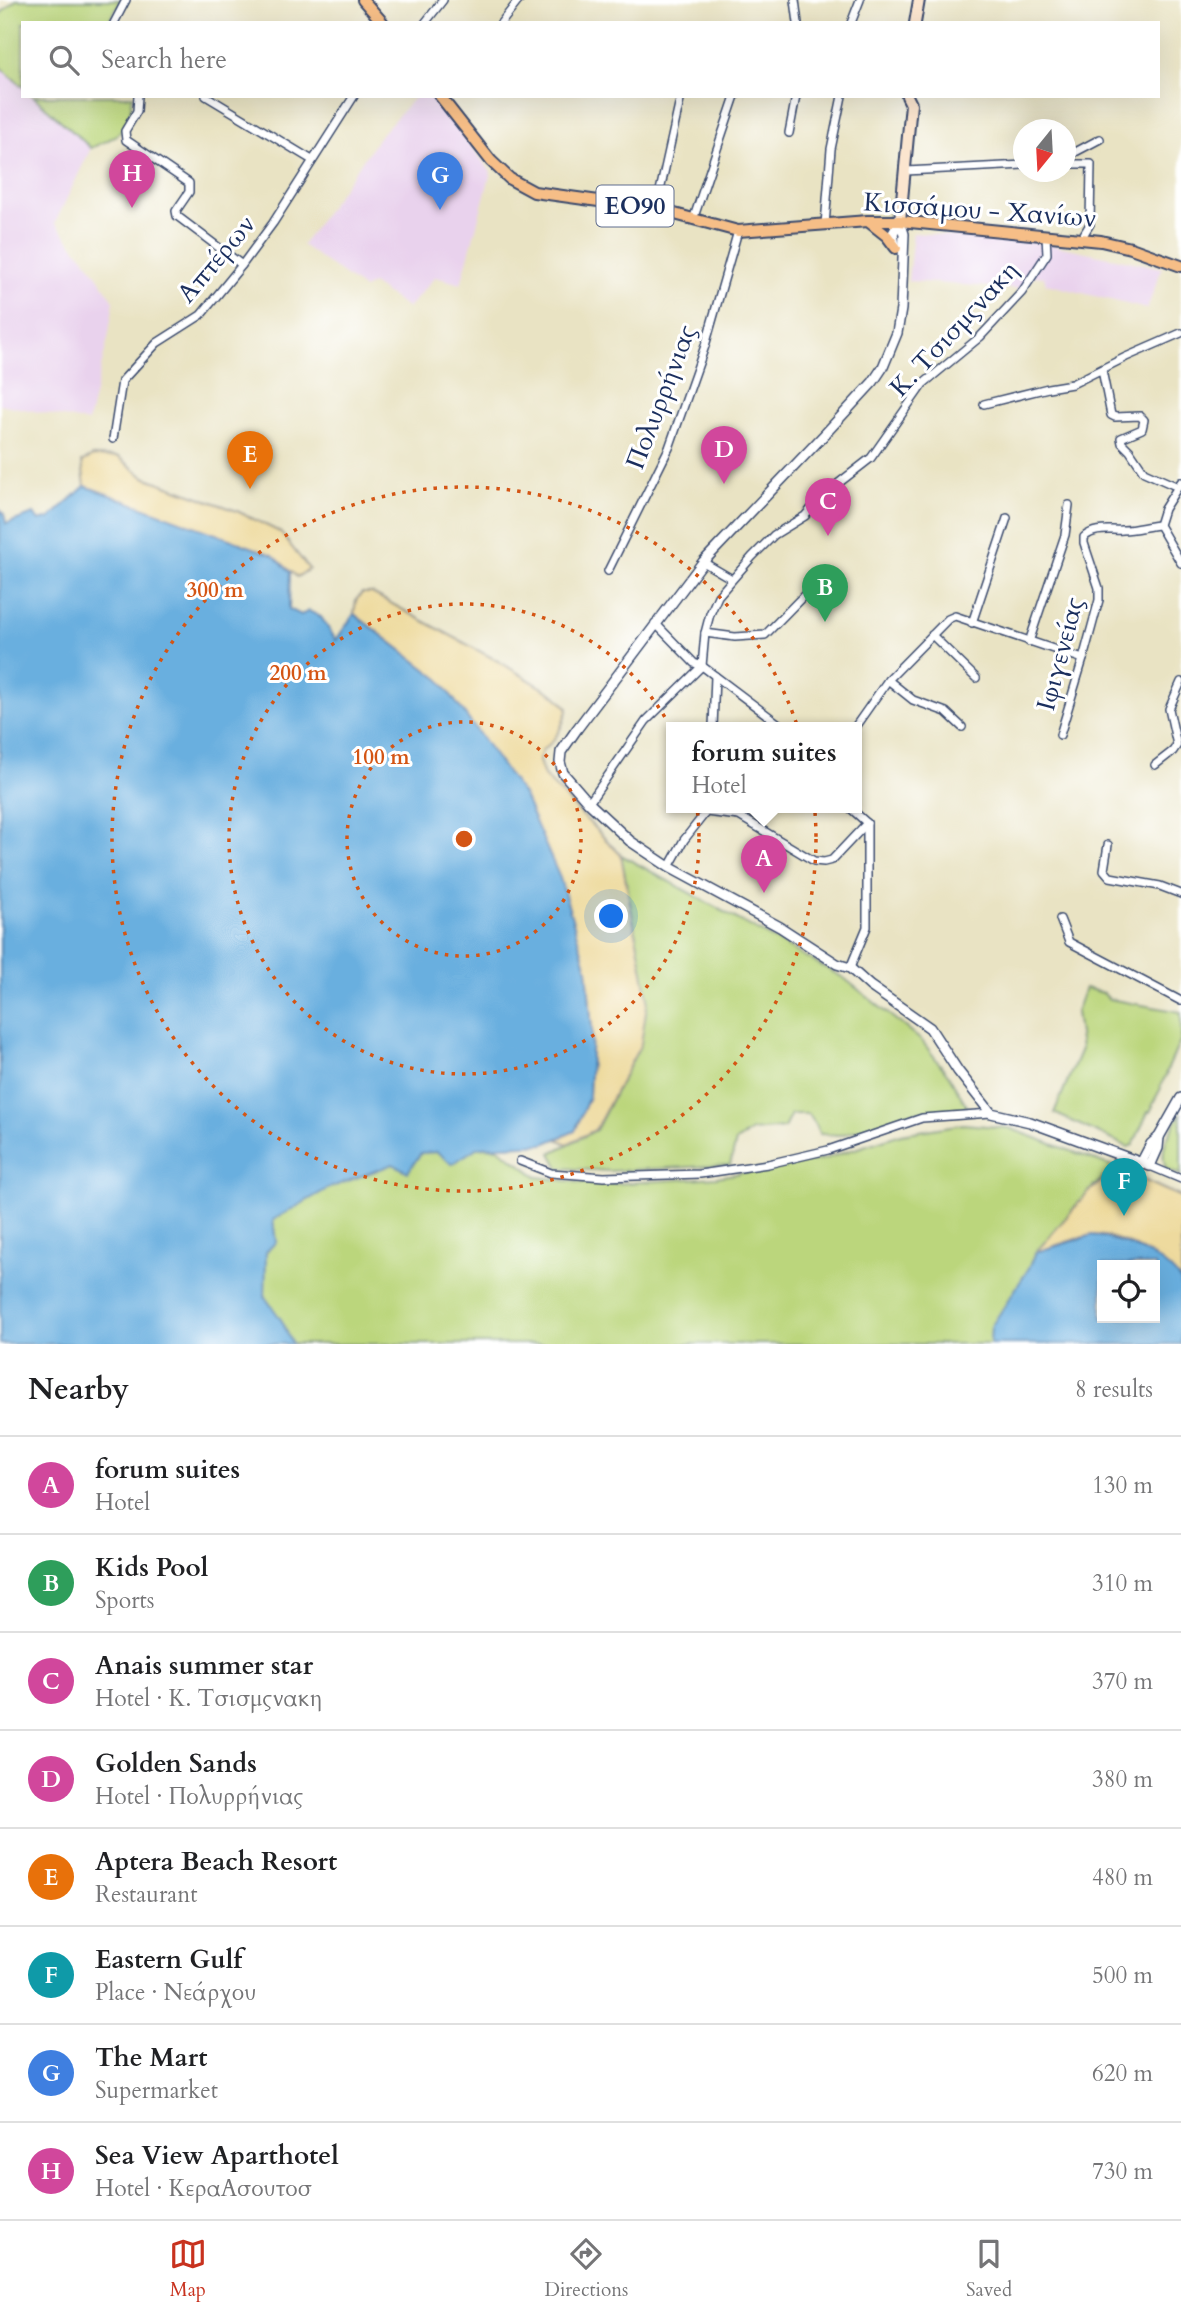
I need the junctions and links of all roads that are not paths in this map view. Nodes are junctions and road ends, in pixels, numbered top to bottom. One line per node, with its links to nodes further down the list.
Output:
1 (126, 0): 8 (street)
2 (363, 0): 9 (main road)
3 (443, 0): 10 (street)
4 (519, 0): 11 (street)
5 (796, 0): 12 (street)
6 (860, 0): 13 (street)
7 (919, 0): 14 (main road)
8 (115, 21)
9 (381, 21)
10 (427, 21)
11 (503, 21)
12 (798, 21)
13 (852, 21)
14 (915, 21)
15 (137, 98): 42 (street)
16 (209, 98): 27 (street)
17 (353, 98): 27 (street, Απτέρων)
18 (441, 98): 31 (main road, Κισσάμου - Χανίων / ΕΟ90)
19 (681, 98): 31 (street)
20 (735, 98): 32 (street)
21 (796, 98): 24 (street)
22 (842, 98): 35 (street)
23 (908, 98): 30 (main road)
24 (789, 133)
25 (1100, 139): 26 (street)
26 (1076, 152)
27 (312, 160): 42 (street, Απτέρων)
28 (1076, 164): 36 (street)
29 (1013, 166): 30 (street)
30 (906, 171): 34 (main road)
31 (656, 209): 32 (main road, Κισσάμου - Χανίων / ΕΟ90)
32 (693, 220): 37 (main road, Κισσάμου - Χανίων / ΕΟ90)
33 (869, 221): 34 (main road, Κισσάμου - Χανίων / ΕΟ90); 35 (main road, Κισσάμου - Χανίων / ΕΟ90); 41 (main road)
34 (900, 221): 38 (main road, Κισσάμου - Χανίων / ΕΟ90); 41 (street); 44 (street)
35 (825, 225): 37 (main road, Κισσάμου - Χανίων / ΕΟ90)
36 (1090, 225): 39 (street); 40 (street)
37 (738, 231): 55 (street, Πολυρρήνιας)
38 (1046, 236): 39 (main road, Κισσάμου - Χανίων / ΕΟ90); 56 (street, Κ. Τσισμςνακη)
39 (1081, 239): 40 (main road, Κισσάμου - Χανίων / ΕΟ90)
40 (1101, 241): 43 (main road, Κισσάμου - Χανίων / ΕΟ90)
41 (896, 248): 44 (street)
42 (242, 265): 48 (street, Απτέρων)
43 (1181, 266)
44 (901, 271): 53 (street)
45 (1181, 333): 46 (street)
46 (1102, 370): 47 (street); 49 (street)
47 (984, 404)
48 (113, 439)
49 (1180, 485): 52 (street)
50 (1069, 506): 62 (street)
51 (1007, 518): 59 (street)
52 (1159, 525): 54 (street); 63 (street, Ιφιγενείας)
53 (703, 562): 56 (street); 58 (street)
54 (1181, 563)
55 (608, 570)
56 (732, 579): 60 (street, Κ. Τσισμςνακη)
57 (815, 584): 60 (street)
58 (655, 623): 64 (street); 75 (street)
59 (972, 623): 61 (street); 62 (street)
60 (705, 633): 64 (street, Κ. Τσισμςνακη)
61 (932, 635): 66 (street); 67 (street)
62 (1028, 642): 63 (street)
63 (1083, 659): 73 (street, Ιφιγενείας)
64 (702, 666): 65 (street); 75 (street)
65 (715, 676): 69 (street); 70 (street)
66 (975, 678)
67 (888, 680): 71 (street); 72 (street)
68 (1181, 682): 74 (street)
69 (713, 722)
70 (776, 722)
71 (859, 722)
72 (962, 727)
73 (1060, 735)
74 (1155, 765)
75 (589, 803): 81 (street)
76 (704, 813): 81 (street)
77 (722, 813): 79 (street)
78 (855, 813): 79 (street)
79 (866, 823): 84 (street)
80 (1108, 845): 82 (street)
81 (669, 867): 84 (street)
82 (1181, 894)
83 (1060, 919): 85 (street)
84 (850, 968): 87 (street)
85 (1181, 1001)
86 (1181, 1098): 88 (street)
87 (991, 1113): 88 (street); 89 (street)
88 (1148, 1160): 90 (street)
89 (520, 1161)
90 (1160, 1171): 91 (street)
91 (1181, 1179)

